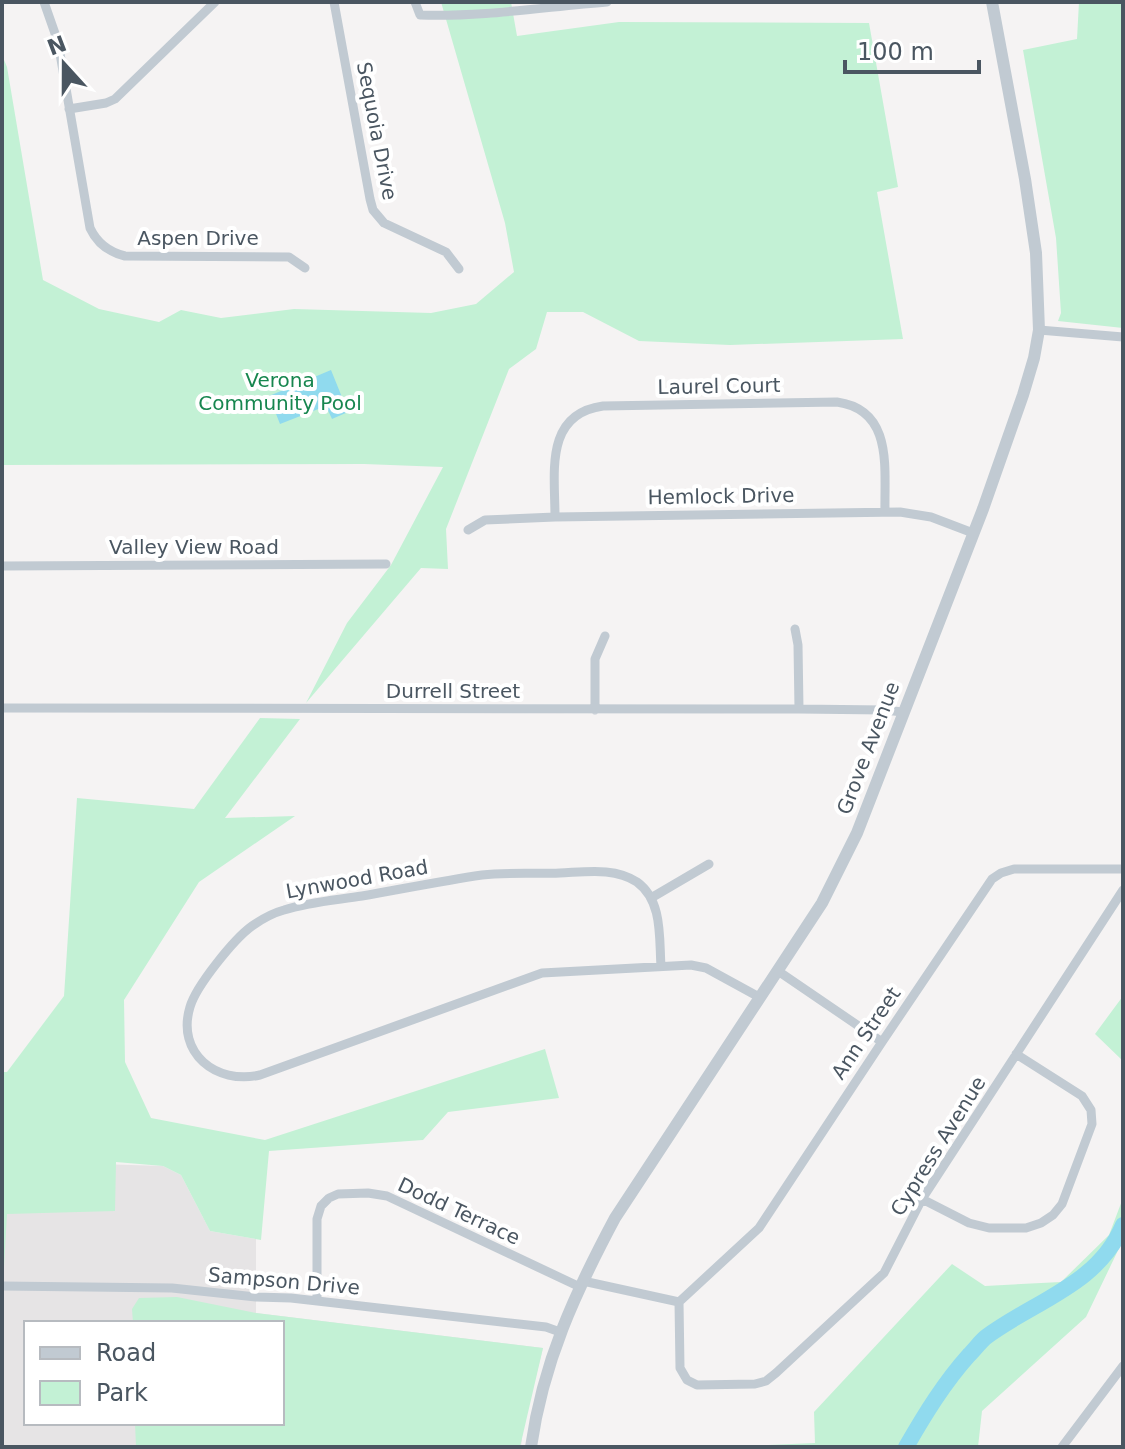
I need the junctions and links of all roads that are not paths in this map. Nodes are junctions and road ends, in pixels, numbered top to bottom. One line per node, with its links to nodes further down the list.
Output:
1 (44, 2): 7 (street, Aspen Drive)
2 (215, 2): 7 (street)
3 (334, 2): 9 (street, Sequoia Drive)
4 (415, 2): 5 (street)
5 (607, 2)
6 (992, 2): 10 (street, Grove Avenue)
7 (69, 109): 8 (street, Aspen Drive)
8 (305, 268)
9 (459, 269)
10 (1039, 330): 11 (street); 15 (street, Grove Avenue)
11 (1123, 337)
12 (885, 512): 13 (street, Hemlock Drive); 13 (street, Laurel Court); 15 (street, Hemlock Drive)
13 (555, 517): 14 (street, Hemlock Drive)
14 (468, 530)
15 (973, 533): 23 (street, Grove Avenue)
16 (386, 564): 17 (street, Valley View Road)
17 (2, 566)
18 (795, 629): 21 (street)
19 (605, 636): 22 (street)
20 (2, 708): 22 (street, Durrell Street)
21 (799, 709): 22 (street, Durrell Street); 23 (street, Durrell Street)
22 (595, 710)
23 (903, 712): 29 (street, Grove Avenue)
24 (709, 864): 27 (street)
25 (1123, 869): 31 (street, Ann Street)
26 (1123, 890): 32 (street, Cypress Avenue)
27 (651, 898): 28 (street); 28 (street, Lynwood Road)
28 (661, 966): 30 (street, Lynwood Road)
29 (778, 971): 30 (street, Grove Avenue); 31 (street)
30 (759, 997): 34 (street, Grove Avenue)
31 (882, 1042): 37 (street, Ann Street)
32 (1016, 1054): 33 (street, Cypress Avenue); 33 (street)
33 (922, 1199): 37 (street, Cypress Avenue)
34 (581, 1284): 36 (street, Dodd Terrace); 37 (street); 38 (street, Grove Avenue)
35 (2, 1286): 36 (street, Sampson Drive)
36 (317, 1301): 38 (street, Sampson Drive)
37 (679, 1302)
38 (560, 1332): 40 (street, Grove Avenue)
39 (1123, 1366): 41 (street)
40 (531, 1447)
41 (1062, 1447)

